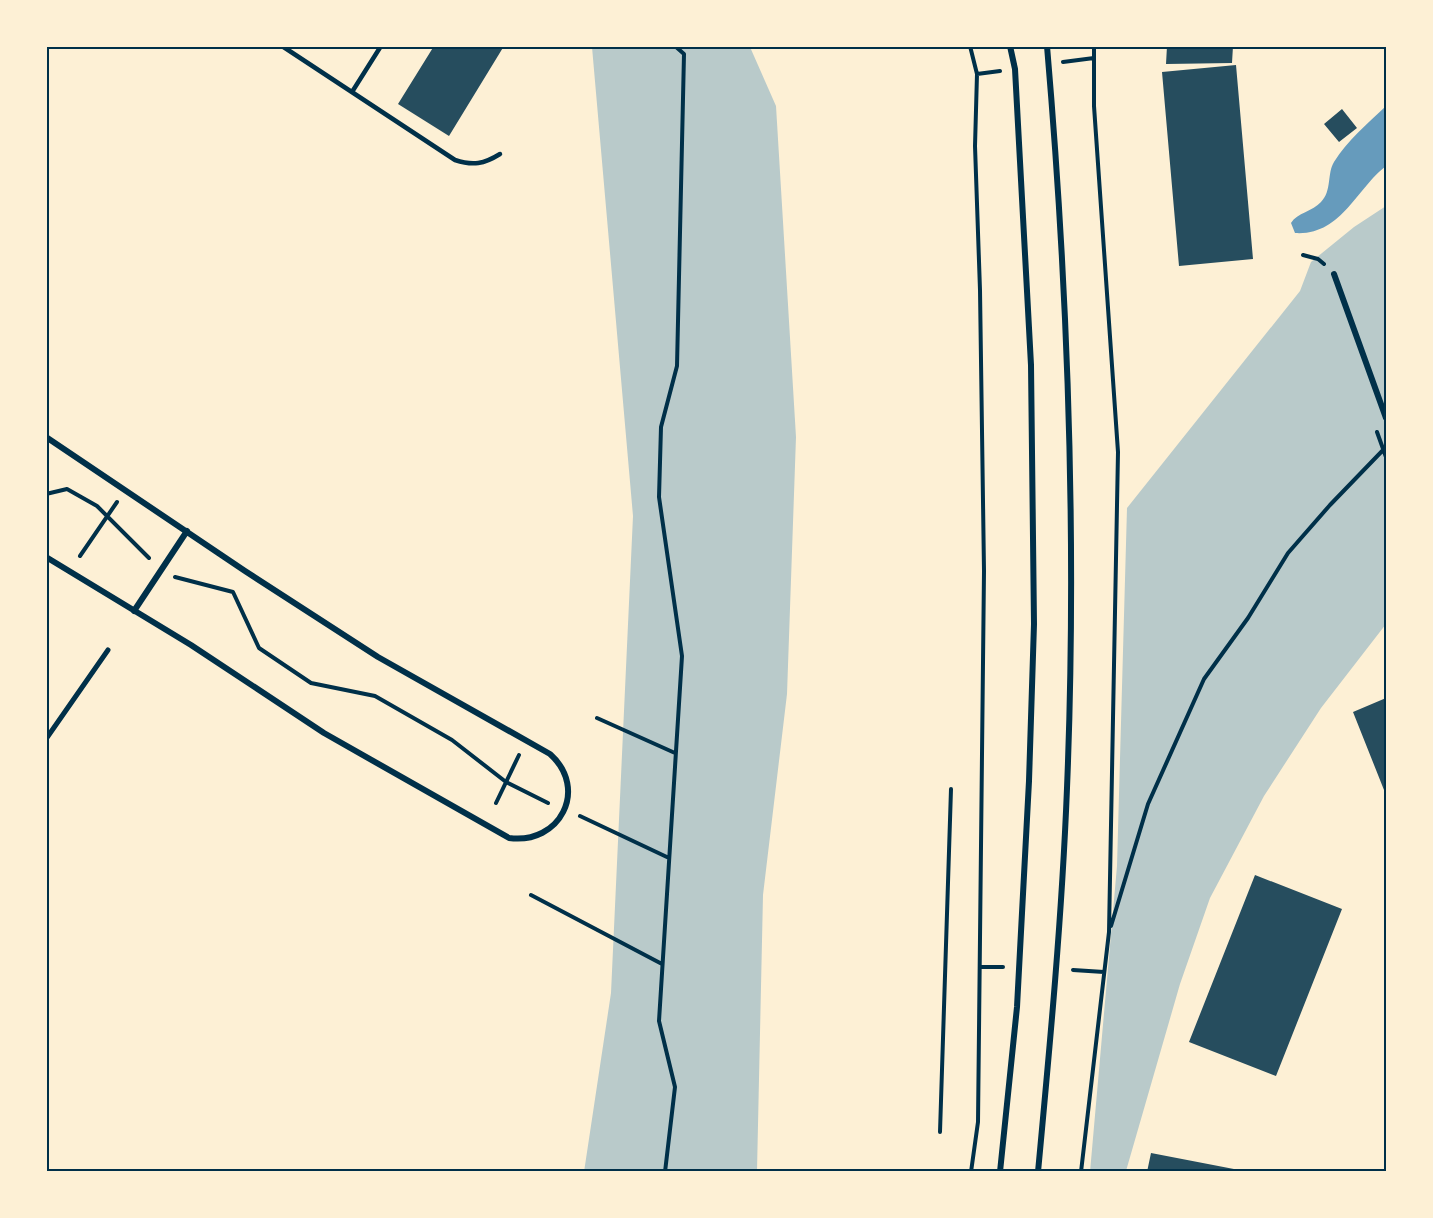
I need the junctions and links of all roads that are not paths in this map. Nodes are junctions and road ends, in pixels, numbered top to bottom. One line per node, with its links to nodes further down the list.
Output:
1 (282, 46): 5 (lane)
2 (381, 46): 5 (lane)
3 (1010, 46): 15 (street)
4 (1047, 46): 16 (street)
5 (352, 92): 6 (lane)
6 (500, 154)
7 (1334, 274): 8 (street)
8 (1386, 418)
9 (46, 436): 10 (street)
10 (187, 531): 12 (street); 12 (street)
11 (46, 557): 12 (street)
12 (134, 611)
13 (108, 650): 14 (street)
14 (46, 739)
15 (1000, 1172)
16 (1038, 1172)

